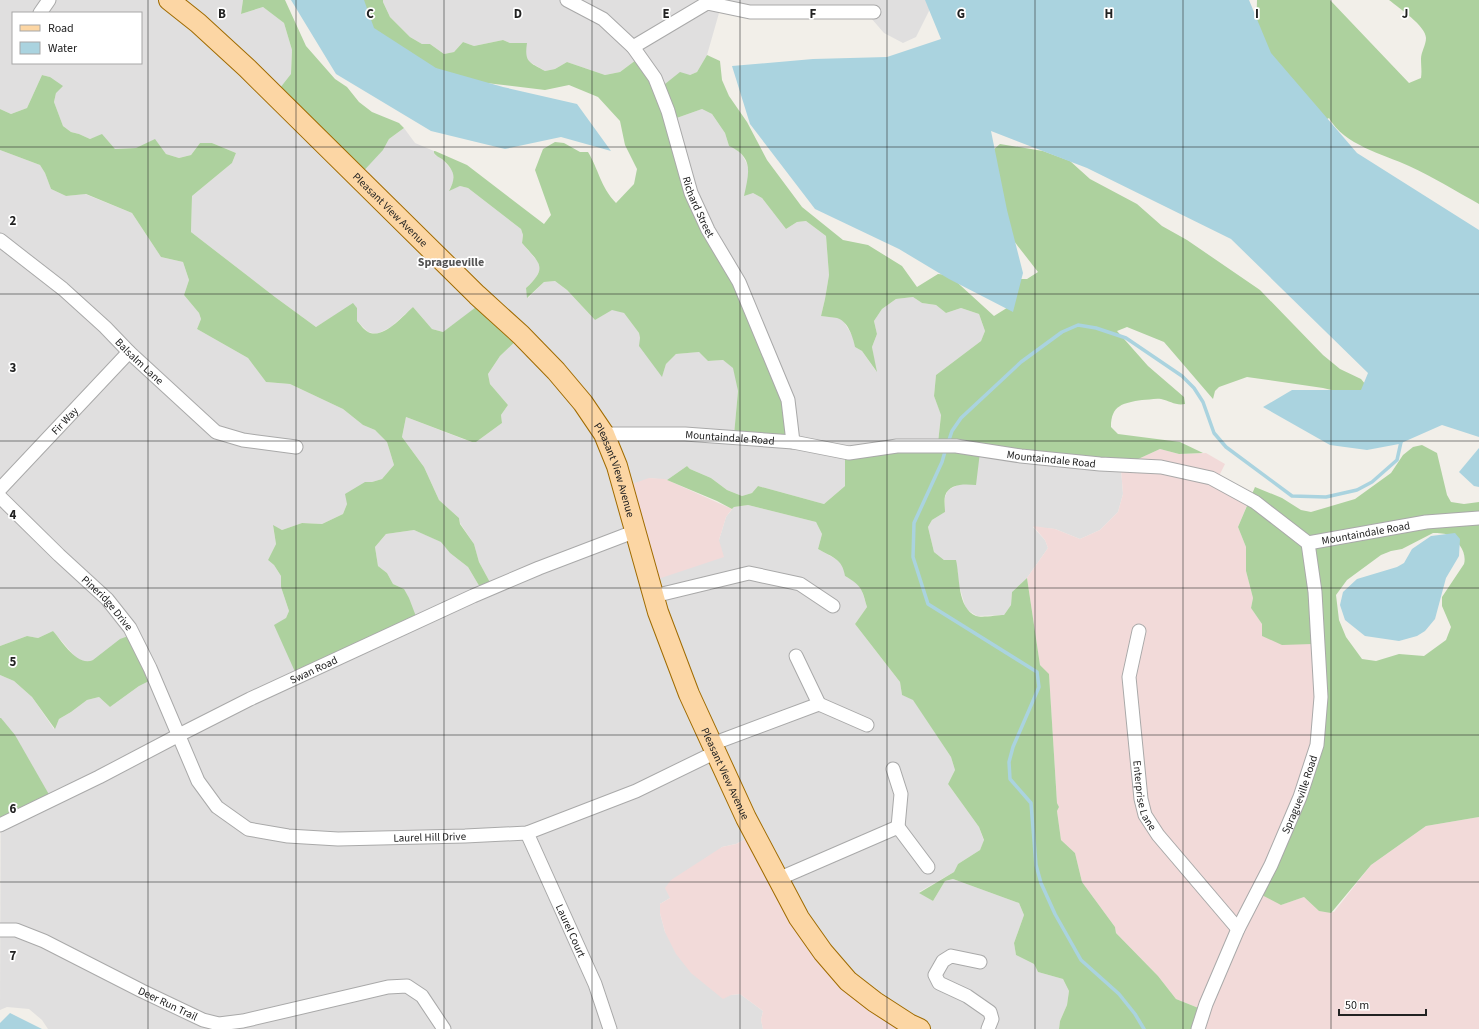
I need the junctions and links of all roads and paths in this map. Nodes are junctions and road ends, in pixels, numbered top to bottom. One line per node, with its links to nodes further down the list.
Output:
1 (49, 0): 4 (street)
2 (169, 0): 9 (main road, Pleasant View Avenue)
3 (567, 0): 6 (street, Richard Street)
4 (41, 12)
5 (874, 12): 6 (street)
6 (633, 47): 10 (street, Richard Street)
7 (0, 240): 8 (street, Balsalm Lane)
8 (128, 352): 11 (street, Balsalm Lane); 12 (street, Fir Way)
9 (604, 434): 10 (street, Mountaindale Road); 15 (main road, Pleasant View Avenue)
10 (793, 442): 16 (street, Mountaindale Road)
11 (296, 447)
12 (0, 489)
13 (0, 497): 23 (street, Pineridge Drive)
14 (1479, 518): 16 (street, Mountaindale Road)
15 (636, 531): 17 (main road, Pleasant View Avenue); 23 (street, Swan Road)
16 (1308, 543): 32 (street, Spragueville Road)
17 (654, 596): 18 (street); 24 (main road, Pleasant View Avenue)
18 (832, 606)
19 (1139, 631): 32 (street, Enterprise Lane)
20 (796, 656): 21 (street)
21 (819, 704): 22 (street); 24 (street, Laurel Hill Drive)
22 (867, 725)
23 (179, 735): 26 (street, Swan Road); 28 (street, Laurel Hill Drive)
24 (714, 748): 28 (street, Laurel Hill Drive); 30 (main road, Pleasant View Avenue)
25 (893, 769): 27 (street)
26 (0, 826)
27 (898, 827): 29 (street); 30 (street)
28 (526, 833): 36 (street, Laurel Court)
29 (928, 867)
30 (778, 879): 37 (main road, Pleasant View Avenue)
31 (0, 930): 34 (street, Deer Run Trail)
32 (1238, 930): 39 (street, Spragueville Road)
33 (980, 962): 38 (street)
34 (200, 1024): 35 (street, Deer Run Trail)
35 (444, 1029)
36 (610, 1029)
37 (920, 1029)
38 (988, 1029)
39 (1198, 1029)

